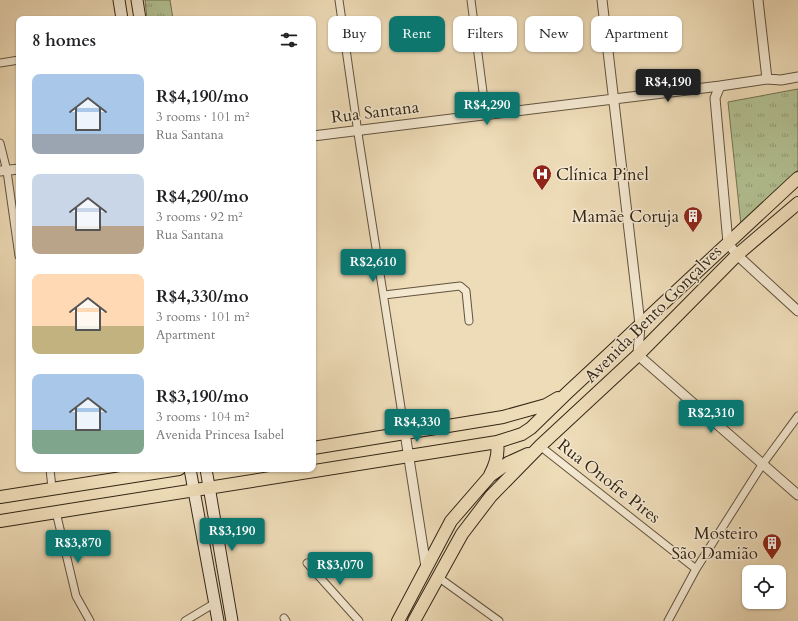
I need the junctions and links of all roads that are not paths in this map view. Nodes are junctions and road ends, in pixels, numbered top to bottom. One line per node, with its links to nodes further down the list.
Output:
1 (119, 0): 7 (main road)
2 (138, 0): 8 (main road)
3 (339, 0): 18 (street)
4 (471, 0): 17 (street)
5 (602, 0): 16 (street)
6 (758, 0): 12 (street)
7 (122, 16)
8 (140, 16)
9 (16, 60): 10 (street)
10 (0, 63)
11 (798, 77): 12 (street, Rua Santana)
12 (767, 79): 13 (street, Rua Santana)
13 (720, 86): 14 (street, Rua Santana); 15 (street)
14 (706, 88): 15 (street); 16 (street, Rua Santana)
15 (715, 98): 26 (street)
16 (614, 99): 17 (street, Rua Santana); 31 (street)
17 (486, 115): 18 (street, Rua Santana)
18 (358, 131): 19 (street, Rua Santana); 28 (street)
19 (316, 136)
20 (0, 142): 22 (street)
21 (16, 169): 22 (street)
22 (3, 171): 25 (street)
23 (798, 178): 26 (main road, Avenida Bento Gonçalves)
24 (798, 203): 27 (main road, Avenida Bento Gonçalves)
25 (16, 240)
26 (728, 243): 27 (street); 31 (main road, Avenida Bento Gonçalves)
27 (737, 255): 29 (street); 32 (main road, Avenida Bento Gonçalves)
28 (384, 295): 30 (street); 35 (street)
29 (798, 311)
30 (469, 321)
31 (640, 324): 32 (street); 33 (main road, Avenida Bento Gonçalves)
32 (638, 355): 38 (main road, Avenida Bento Gonçalves); 40 (street)
33 (568, 393): 35 (main road); 36 (main road)
34 (798, 416): 40 (street)
35 (405, 433): 37 (main road); 39 (street)
36 (497, 442): 39 (main road); 47 (main road)
37 (316, 448)
38 (537, 448): 47 (main road, Avenida Bento Gonçalves); 57 (street, Rua Onofre Pires); 58 (main road, Avenida Bento Gonçalves)
39 (408, 457): 41 (main road); 56 (street)
40 (762, 464): 51 (street); 57 (street)
41 (316, 471)
42 (50, 472): 48 (street)
43 (159, 472): 48 (main road)
44 (191, 472): 50 (main road)
45 (207, 472): 49 (main road)
46 (312, 472): 49 (main road)
47 (490, 476): 56 (main road, Avenida Bento Gonçalves)
48 (52, 488): 52 (main road)
49 (210, 488): 50 (main road); 63 (main road)
50 (194, 490): 53 (main road); 59 (main road)
51 (798, 495)
52 (0, 497)
53 (56, 512): 54 (main road); 60 (street)
54 (0, 521)
55 (307, 563): 64 (street)
56 (426, 567): 65 (main road, Avenida Bento Gonçalves)
57 (696, 569): 68 (street)
58 (438, 577): 66 (main road, Avenida Bento Gonçalves); 67 (street)
59 (215, 603): 61 (street); 62 (main road)
60 (90, 621)
61 (185, 621)
62 (218, 621)
63 (232, 621)
64 (359, 621)
65 (398, 621)
66 (414, 621)
67 (499, 621)
68 (668, 621)

